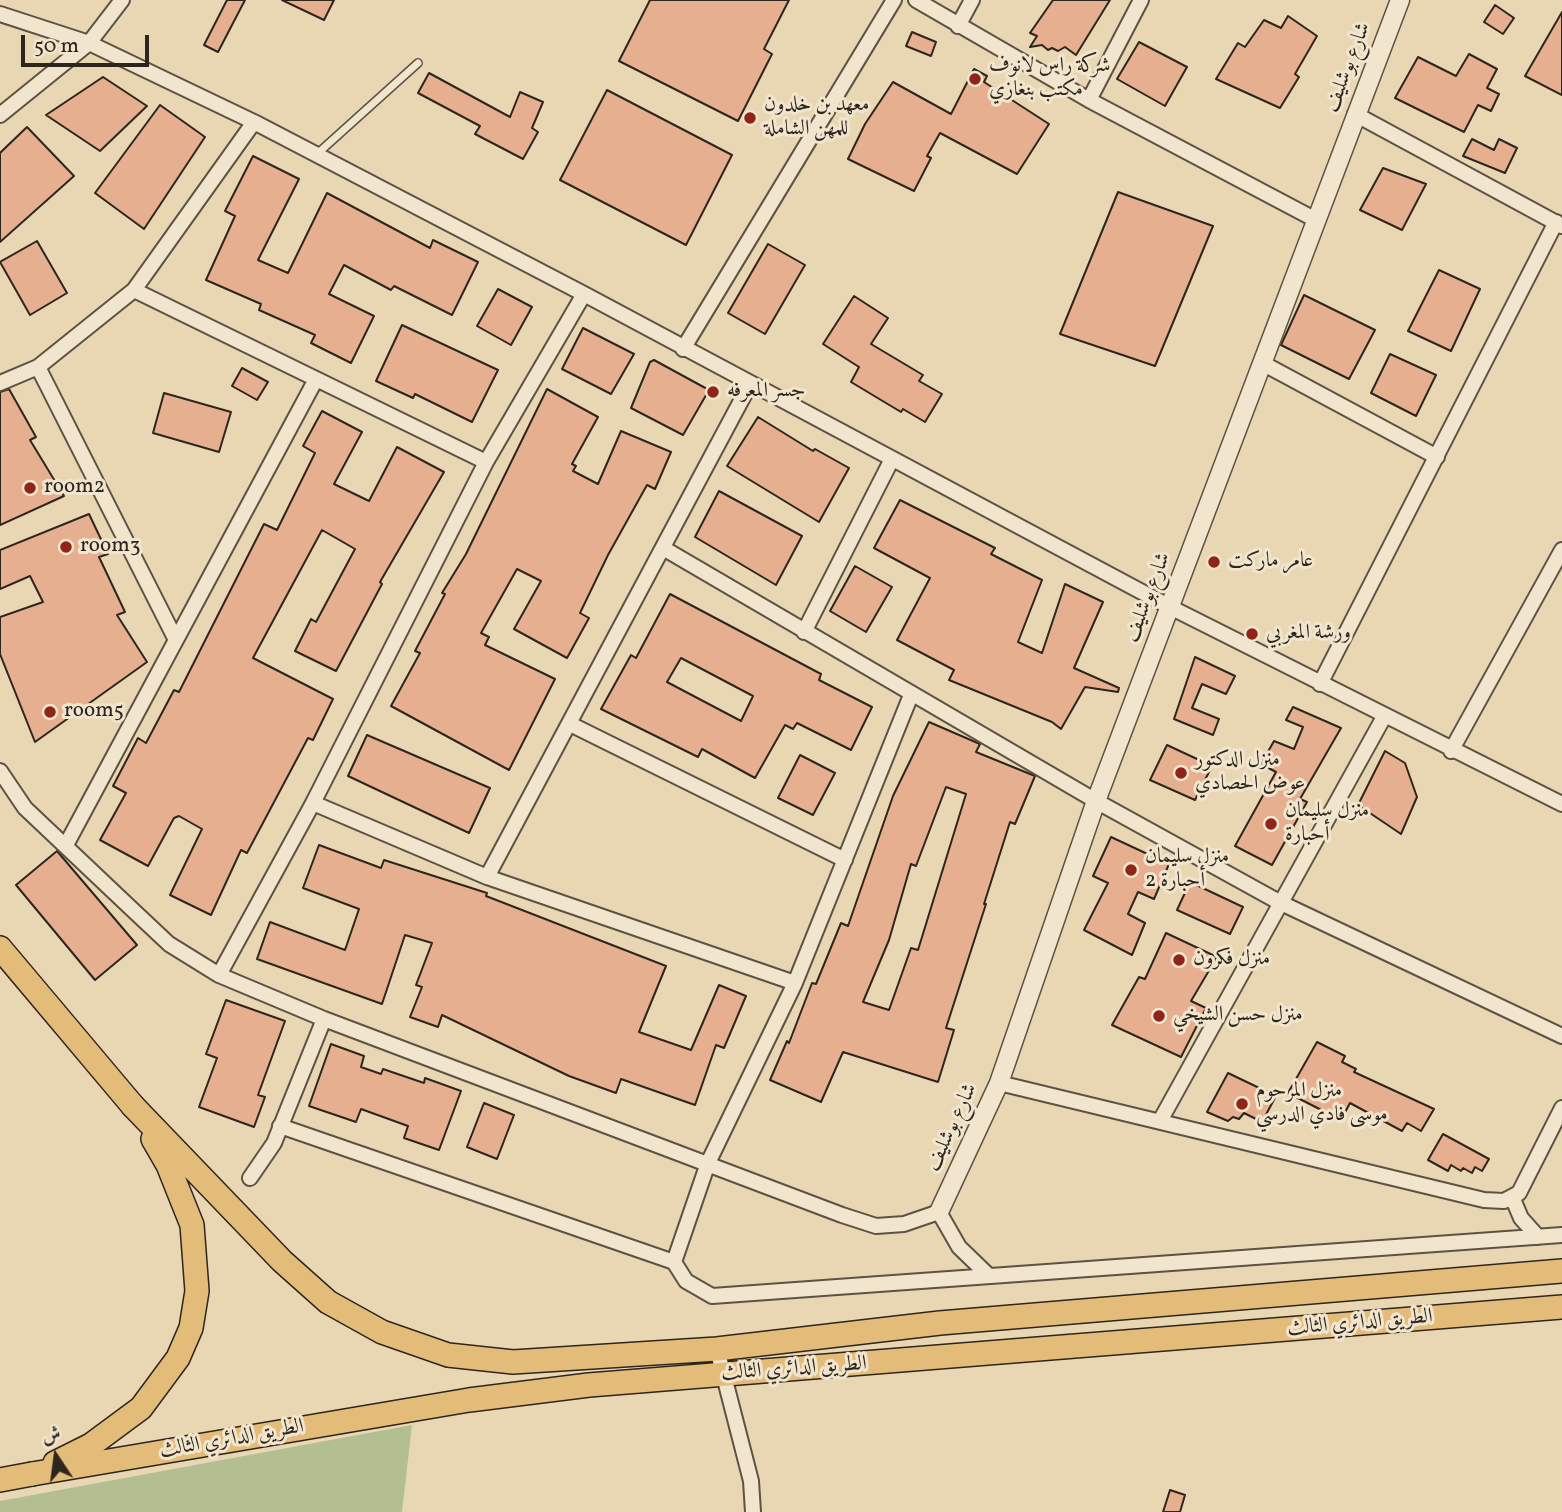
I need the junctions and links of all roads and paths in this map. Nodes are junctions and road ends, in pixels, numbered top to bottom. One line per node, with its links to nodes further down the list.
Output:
1 (4, 0): 8 (street)
2 (122, 0): 10 (street)
3 (894, 0): 21 (street)
4 (916, 0): 9 (street)
5 (972, 0): 9 (street)
6 (1141, 0): 12 (street)
7 (1400, 0): 13 (street, شارع بوشليف)
8 (0, 13): 10 (street)
9 (958, 26): 12 (street)
10 (89, 43): 14 (street); 15 (street)
11 (418, 63): 16 (lane)
12 (1089, 100): 17 (street)
13 (1355, 114): 17 (street, شارع بوشليف); 18 (street)
14 (0, 115)
15 (254, 122): 16 (street); 19 (street)
16 (316, 155): 20 (street)
17 (1316, 220): 22 (street, شارع بوشليف)
18 (1559, 224): 27 (street)
19 (134, 290): 23 (street); 24 (street)
20 (584, 294): 21 (street); 29 (street)
21 (683, 349): 26 (street)
22 (1264, 364): 27 (street); 32 (street, شارع بوشليف)
23 (38, 367): 25 (street); 34 (street)
24 (315, 381): 29 (street); 34 (street)
25 (0, 383)
26 (750, 384): 28 (street); 30 (street)
27 (1437, 457): 35 (street)
28 (892, 459): 32 (street); 33 (street)
29 (486, 462): 42 (street)
30 (663, 548): 33 (street); 38 (street)
31 (1562, 550): 39 (street)
32 (1170, 607): 35 (street); 41 (street, شارع بوشليف)
33 (804, 632): 36 (street)
34 (176, 640): 44 (street)
35 (1320, 684): 37 (street)
36 (911, 695): 41 (street); 45 (street)
37 (1385, 715): 39 (street); 47 (street)
38 (570, 724): 45 (street); 46 (street)
39 (1451, 751): 43 (street)
40 (0, 771): 44 (street)
41 (1096, 802): 47 (street); 53 (street, شارع بوشليف)
42 (313, 803): 46 (street); 49 (street)
43 (1562, 804)
44 (66, 845): 49 (street)
45 (845, 860): 50 (street)
46 (486, 877): 50 (street)
47 (1279, 902): 52 (street); 56 (street)
48 (4, 955): 54 (main road)
49 (219, 975): 51 (street)
50 (794, 983): 58 (street)
51 (324, 1019): 57 (street); 58 (street)
52 (1562, 1036)
53 (999, 1083): 56 (street); 61 (street, شارع بوشليف)
54 (133, 1106): 68 (main road, الطريق الدائري الثالث); 70 (main road)
55 (1562, 1108): 60 (street)
56 (1160, 1121): 60 (street)
57 (280, 1126): 59 (street); 64 (street)
58 (708, 1163): 61 (street); 64 (street)
59 (250, 1178)
60 (1513, 1199): 63 (street)
61 (939, 1212): 66 (street)
62 (1562, 1235): 63 (street)
63 (1538, 1237): 66 (street)
64 (674, 1262): 66 (street)
65 (1562, 1270): 68 (main road, الطريق الدائري الثالث)
66 (988, 1275)
67 (1562, 1307): 69 (main road, الطريق الدائري الثالث)
68 (717, 1349): 69 (street)
69 (724, 1375): 70 (main road, الطريق الدائري الثالث); 72 (street)
70 (32, 1474): 71 (main road)
71 (0, 1480)
72 (753, 1512)

